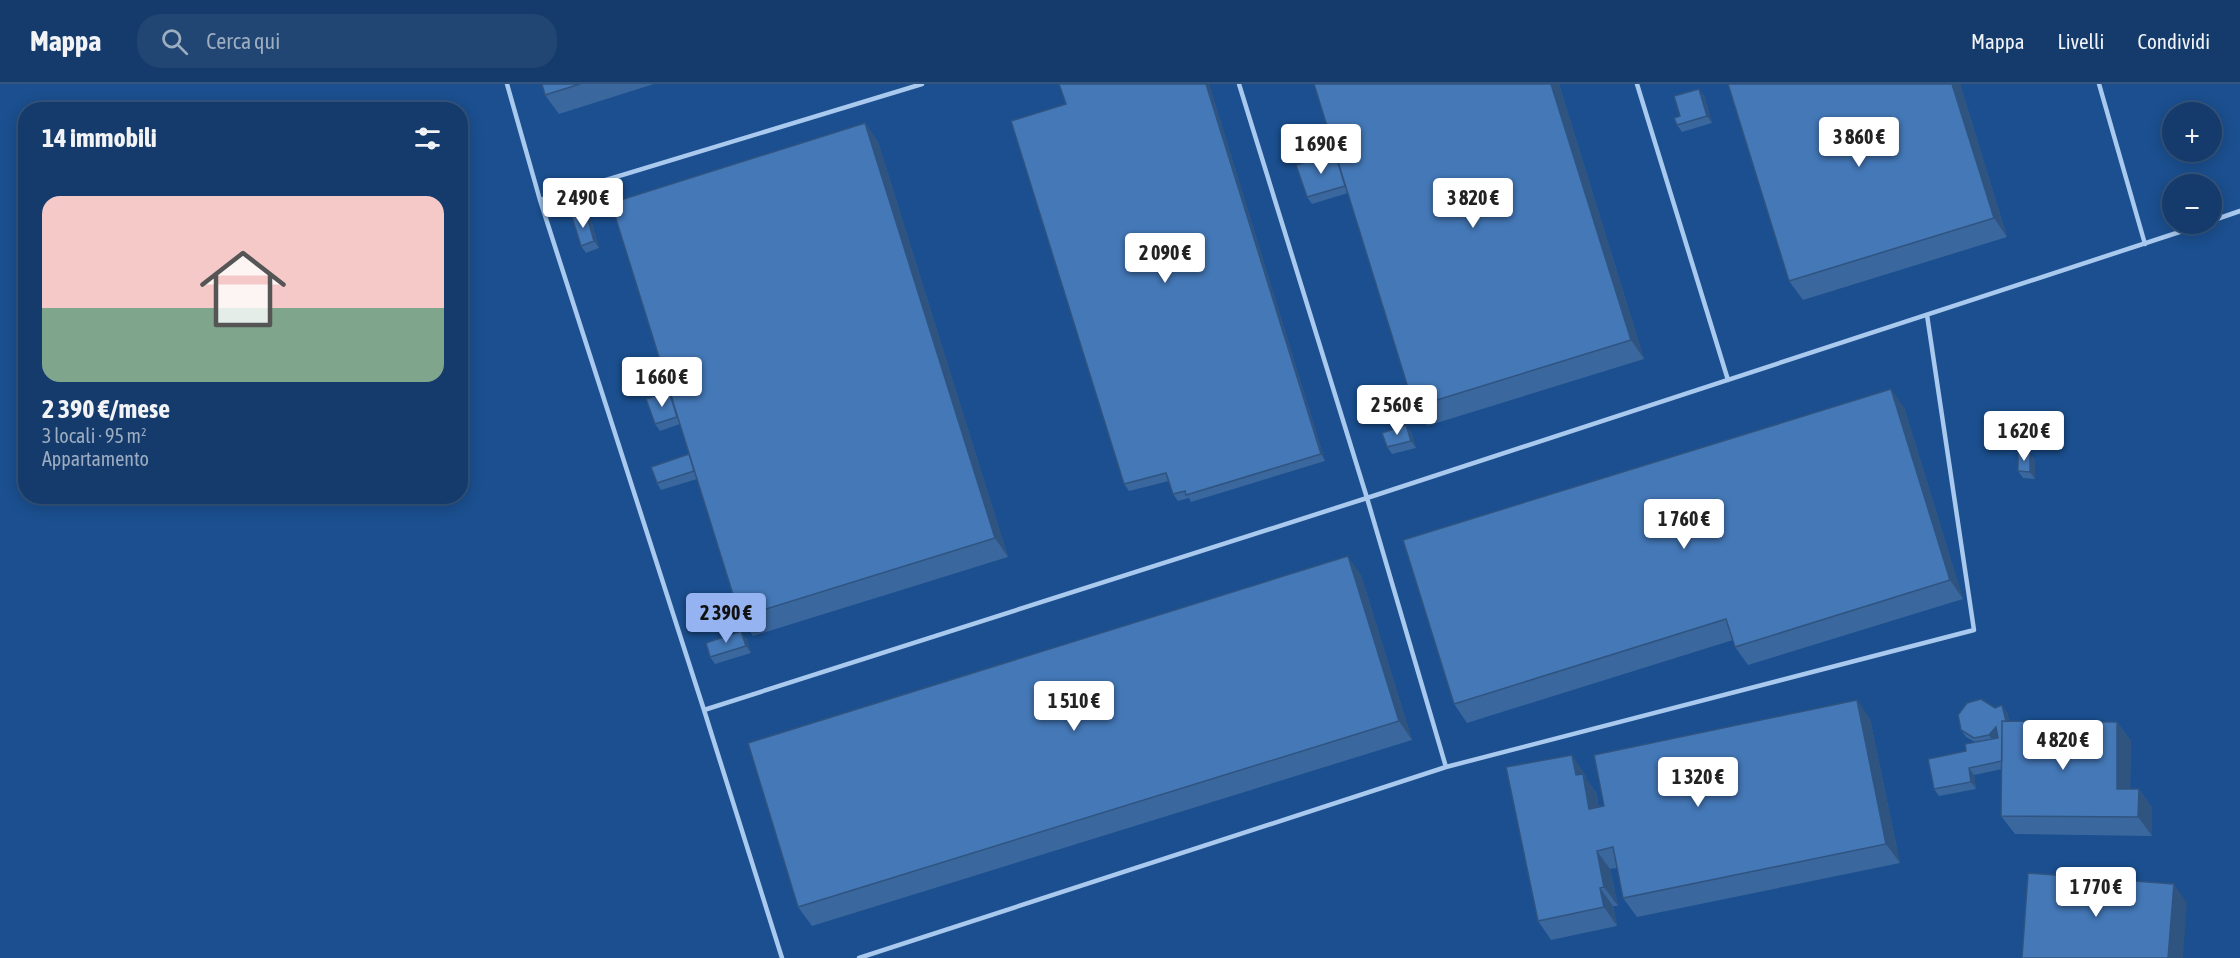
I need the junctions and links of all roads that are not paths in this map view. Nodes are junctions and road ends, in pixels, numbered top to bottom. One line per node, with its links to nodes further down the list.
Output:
1 (507, 84): 6 (lane)
2 (922, 84): 6 (lane)
3 (1239, 84): 13 (lane)
4 (1637, 84): 12 (lane)
5 (2099, 84): 10 (lane)
6 (540, 200): 14 (lane)
7 (2240, 211): 8 (lane)
8 (2222, 217)
9 (2174, 234): 10 (lane)
10 (2145, 244): 11 (lane)
11 (1927, 315): 12 (lane); 15 (lane)
12 (1728, 380): 13 (lane)
13 (1367, 498): 14 (lane); 15 (lane)
14 (704, 710): 16 (lane)
15 (1446, 767): 17 (lane)
16 (782, 958)
17 (859, 958)

